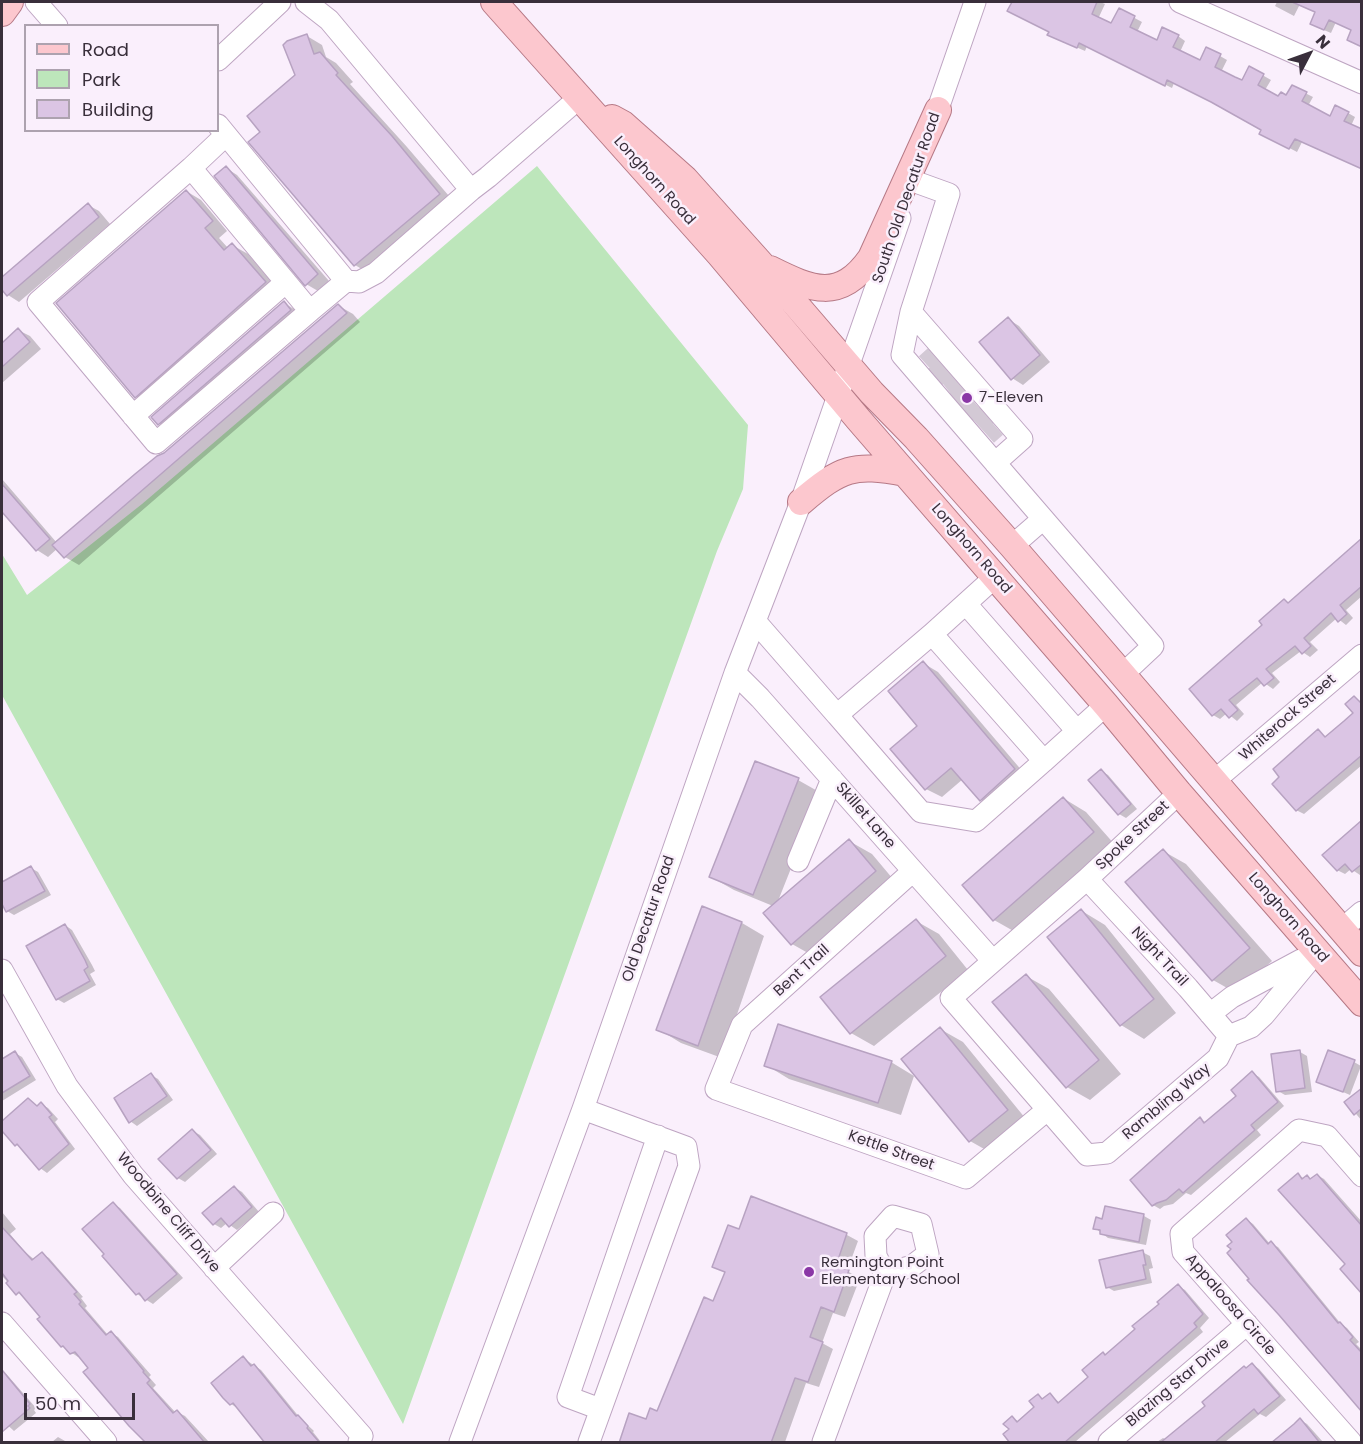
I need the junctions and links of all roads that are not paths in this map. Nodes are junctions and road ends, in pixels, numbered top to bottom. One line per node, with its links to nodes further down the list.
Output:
1 (10, 2): 8 (main road)
2 (36, 2): 9 (street)
3 (280, 2): 10 (street)
4 (306, 2): 17 (street)
5 (494, 2): 12 (main road, Longhorn Road)
6 (975, 2): 13 (street, South Old Decatur Road)
7 (1180, 2): 11 (street)
8 (2, 13)
9 (55, 24)
10 (219, 59)
11 (1362, 83)
12 (579, 98): 17 (street); 18 (main road, Longhorn Road); 24 (main road, Longhorn Road)
13 (938, 110): 16 (street, South Old Decatur Road); 18 (main road)
14 (222, 130): 15 (street); 19 (street)
15 (191, 168): 20 (street); 26 (street)
16 (913, 181): 22 (street); 23 (street, South Old Decatur Road)
17 (471, 190): 19 (street)
18 (762, 265): 23 (main road, Longhorn Road)
19 (346, 281): 21 (street)
20 (286, 282): 21 (street); 26 (street)
21 (310, 311): 26 (street)
22 (911, 312): 25 (street); 25 (street)
23 (849, 366): 24 (street, South Old Decatur Road); 31 (main road, Longhorn Road)
24 (838, 395): 28 (main road, Longhorn Road); 29 (street, Old Decatur Road)
25 (961, 396): 27 (street); 27 (street)
26 (133, 416)
27 (995, 463): 30 (street)
28 (905, 474): 29 (main road); 32 (main road, Longhorn Road)
29 (801, 502): 34 (street, Old Decatur Road)
30 (1043, 519): 31 (street); 38 (street)
31 (1012, 546): 38 (main road, Longhorn Road)
32 (995, 578): 33 (street); 39 (main road, Longhorn Road)
33 (966, 604): 35 (street); 41 (street)
34 (755, 621): 37 (street, Old Decatur Road); 40 (street)
35 (932, 634): 40 (street); 42 (street)
36 (1362, 655): 44 (street, Whiterock Street)
37 (735, 673): 43 (street, Skillet Lane); 59 (street, Old Decatur Road)
38 (1127, 680): 39 (main road); 44 (main road, Longhorn Road)
39 (1106, 705): 41 (street); 45 (main road, Longhorn Road)
40 (837, 715): 42 (street)
41 (1077, 731): 42 (street)
42 (1044, 761)
43 (832, 779): 46 (street); 47 (street, Skillet Lane)
44 (1214, 781): 50 (main road, Longhorn Road)
45 (1179, 793): 48 (street, Spoke Street); 51 (main road, Longhorn Road)
46 (798, 861)
47 (914, 871): 53 (street, Skillet Lane); 58 (street, Bent Trail)
48 (1088, 879): 53 (street, Spoke Street); 56 (street, Night Trail)
49 (1362, 912): 50 (street)
50 (1341, 930): 51 (main road); 52 (main road, Longhorn Road)
51 (1317, 951): 55 (main road, Longhorn Road); 56 (street); 57 (street)
52 (1362, 953)
53 (992, 960): 60 (street, Rambling Way)
54 (2, 970): 64 (street, Woodbine Cliff Drive)
55 (1362, 1003)
56 (1210, 1014): 57 (street, Night Trail)
57 (1229, 1036): 60 (street, Rambling Way)
58 (716, 1089): 60 (street, Kettle Street)
59 (583, 1109): 61 (street); 71 (street, Old Decatur Road)
60 (1047, 1110)
61 (658, 1136): 68 (street); 68 (street)
62 (1362, 1176): 67 (street, Appaloosa Circle)
63 (273, 1213): 64 (street)
64 (214, 1268): 69 (street, Woodbine Cliff Drive)
65 (885, 1274): 73 (street)
66 (2, 1323): 70 (street)
67 (1247, 1324): 74 (street, Blazing Star Drive); 75 (street, Appaloosa Circle)
68 (600, 1409): 72 (street)
69 (361, 1439)
70 (106, 1443)
71 (460, 1443)
72 (589, 1443)
73 (823, 1443)
74 (1109, 1443)
75 (1351, 1443)

